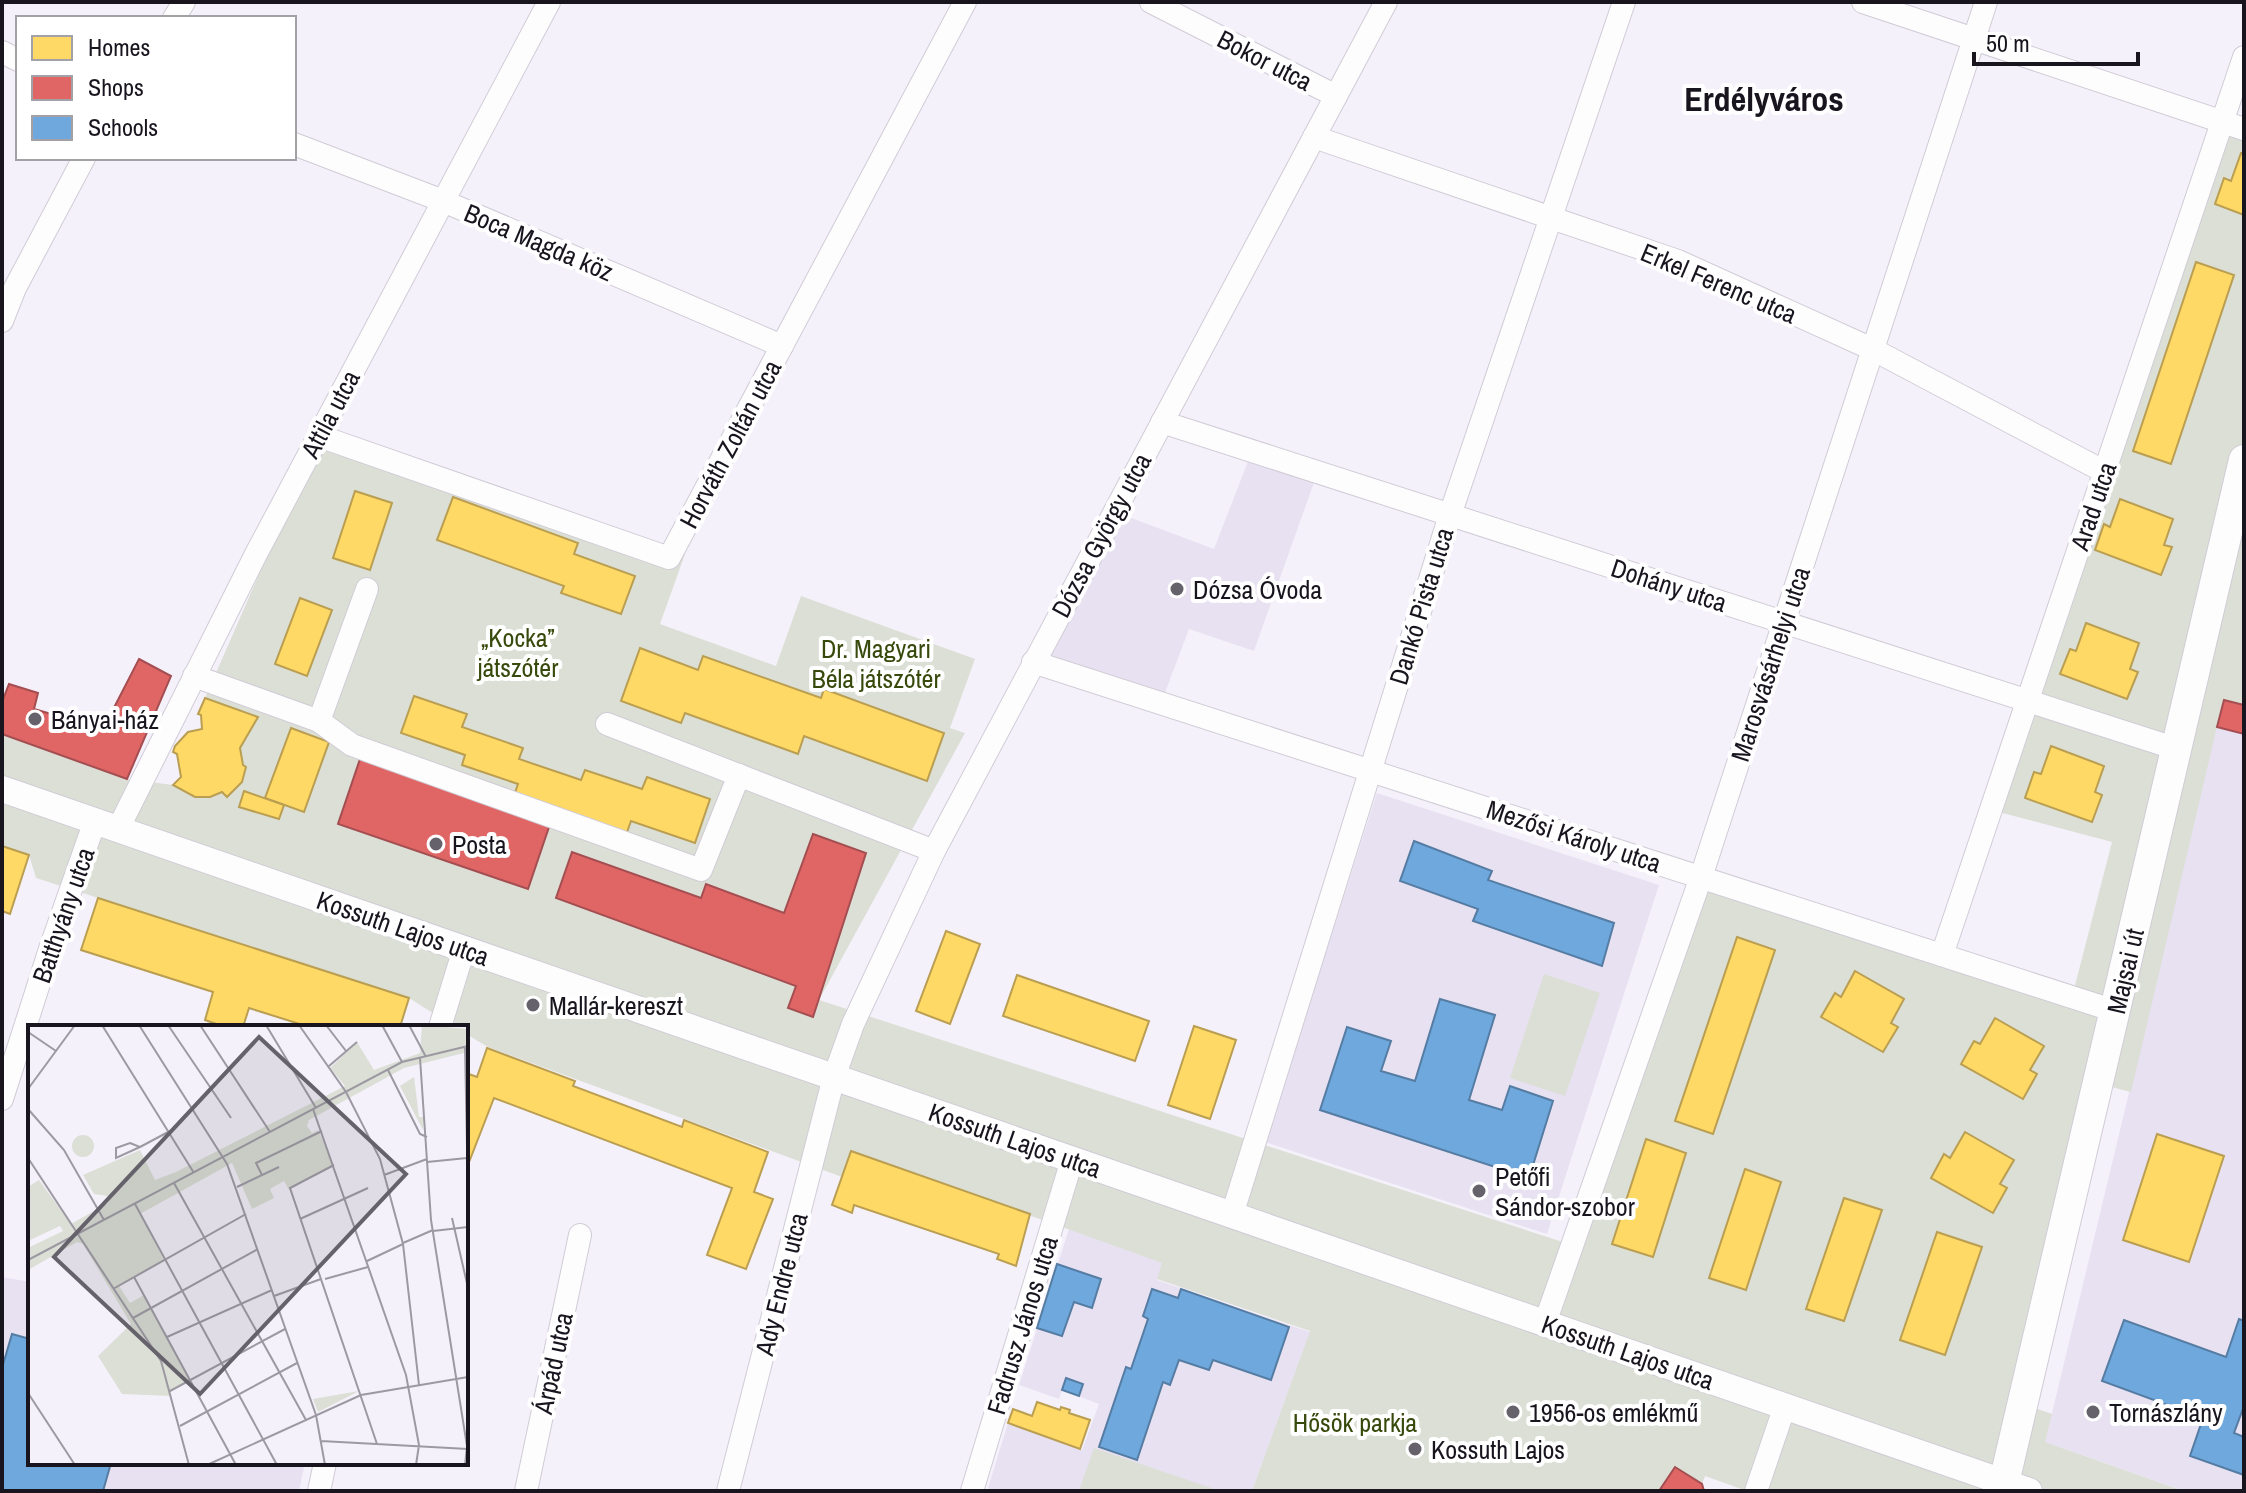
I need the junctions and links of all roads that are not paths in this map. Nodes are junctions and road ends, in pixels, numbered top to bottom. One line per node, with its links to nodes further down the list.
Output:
1 (549, 2): 15 (street, Attila utca)
2 (965, 2): 18 (street, Horváth Zoltán utca)
3 (1151, 2): 10 (street, Bokor utca)
4 (1386, 2): 10 (street, Dózsa György utca)
5 (1624, 2): 16 (street, Dankó Pista utca)
6 (1863, 2): 8 (street)
7 (1986, 2): 8 (street, Marosvásárhelyi utca)
8 (1974, 38): 11 (street); 19 (street, Marosvásárhelyi utca)
9 (2244, 57): 11 (street, Arad utca)
10 (1336, 96): 12 (street, Dózsa György utca)
11 (2234, 125): 23 (street, Arad utca)
12 (1314, 137): 16 (street, Erkel Ferenc utca); 20 (street, Dózsa György utca)
13 (296, 145): 15 (street, Boca Magda köz)
14 (83, 160): 17 (street)
15 (443, 201): 18 (street, Boca Magda köz); 21 (street, Attila utca)
16 (1552, 219): 19 (street, Erkel Ferenc utca); 24 (street, Dankó Pista utca)
17 (2, 321)
18 (782, 346): 21 (street, Horváth Zoltán utca)
19 (1872, 349): 23 (street, Erkel Ferenc utca); 26 (street, Marosvásárhelyi utca)
20 (1162, 422): 24 (street, Dohány utca); 27 (street, Dózsa György utca)
21 (319, 436): 28 (street, Attila utca)
22 (2244, 460): 32 (main road, Majsai út)
23 (2105, 472): 29 (street, Arad utca)
24 (1450, 515): 26 (street, Dohány utca); 33 (street, Dankó Pista utca)
25 (367, 589): 30 (street)
26 (1784, 622): 29 (street, Dohány utca); 38 (street, Marosvásárhelyi utca)
27 (1033, 662): 33 (street, Mezősi Károly utca); 37 (street, Dózsa György utca)
28 (194, 676): 30 (street); 36 (street, Attila utca)
29 (2027, 701): 32 (street, Dohány utca); 40 (street, Arad utca)
30 (319, 721): 34 (street)
31 (607, 724): 34 (street)
32 (2177, 749): 41 (main road, Majsai út)
33 (1370, 770): 38 (street, Mezősi Károly utca); 46 (street, Dankó Pista utca)
34 (739, 775): 37 (street)
35 (2, 789): 36 (street, Kossuth Lajos utca)
36 (106, 825): 39 (street, Kossuth Lajos utca); 44 (street, Batthyány utca)
37 (934, 851): 43 (street, Dózsa György utca)
38 (1701, 877): 40 (street, Mezősi Károly utca); 48 (street, Marosvásárhelyi utca)
39 (464, 949): 42 (street); 43 (street, Kossuth Lajos utca)
40 (1942, 955): 41 (street, Mezősi Károly utca)
41 (2115, 1011): 51 (main road, Majsai út)
42 (441, 1025)
43 (834, 1077): 45 (street, Kossuth Lajos utca); 54 (street, Ady Endre utca)
44 (2, 1099)
45 (1072, 1160): 46 (street, Kossuth Lajos utca); 55 (street, Fadrusz János utca)
46 (1232, 1215): 48 (street, Kossuth Lajos utca)
47 (580, 1235): 53 (street, Árpád utca)
48 (1545, 1323): 49 (street, Kossuth Lajos utca)
49 (1785, 1406): 51 (street, Kossuth Lajos utca); 56 (street)
50 (325, 1465): 52 (street)
51 (2011, 1488)
52 (319, 1491)
53 (526, 1491)
54 (728, 1491)
55 (972, 1491)
56 (1756, 1491)

